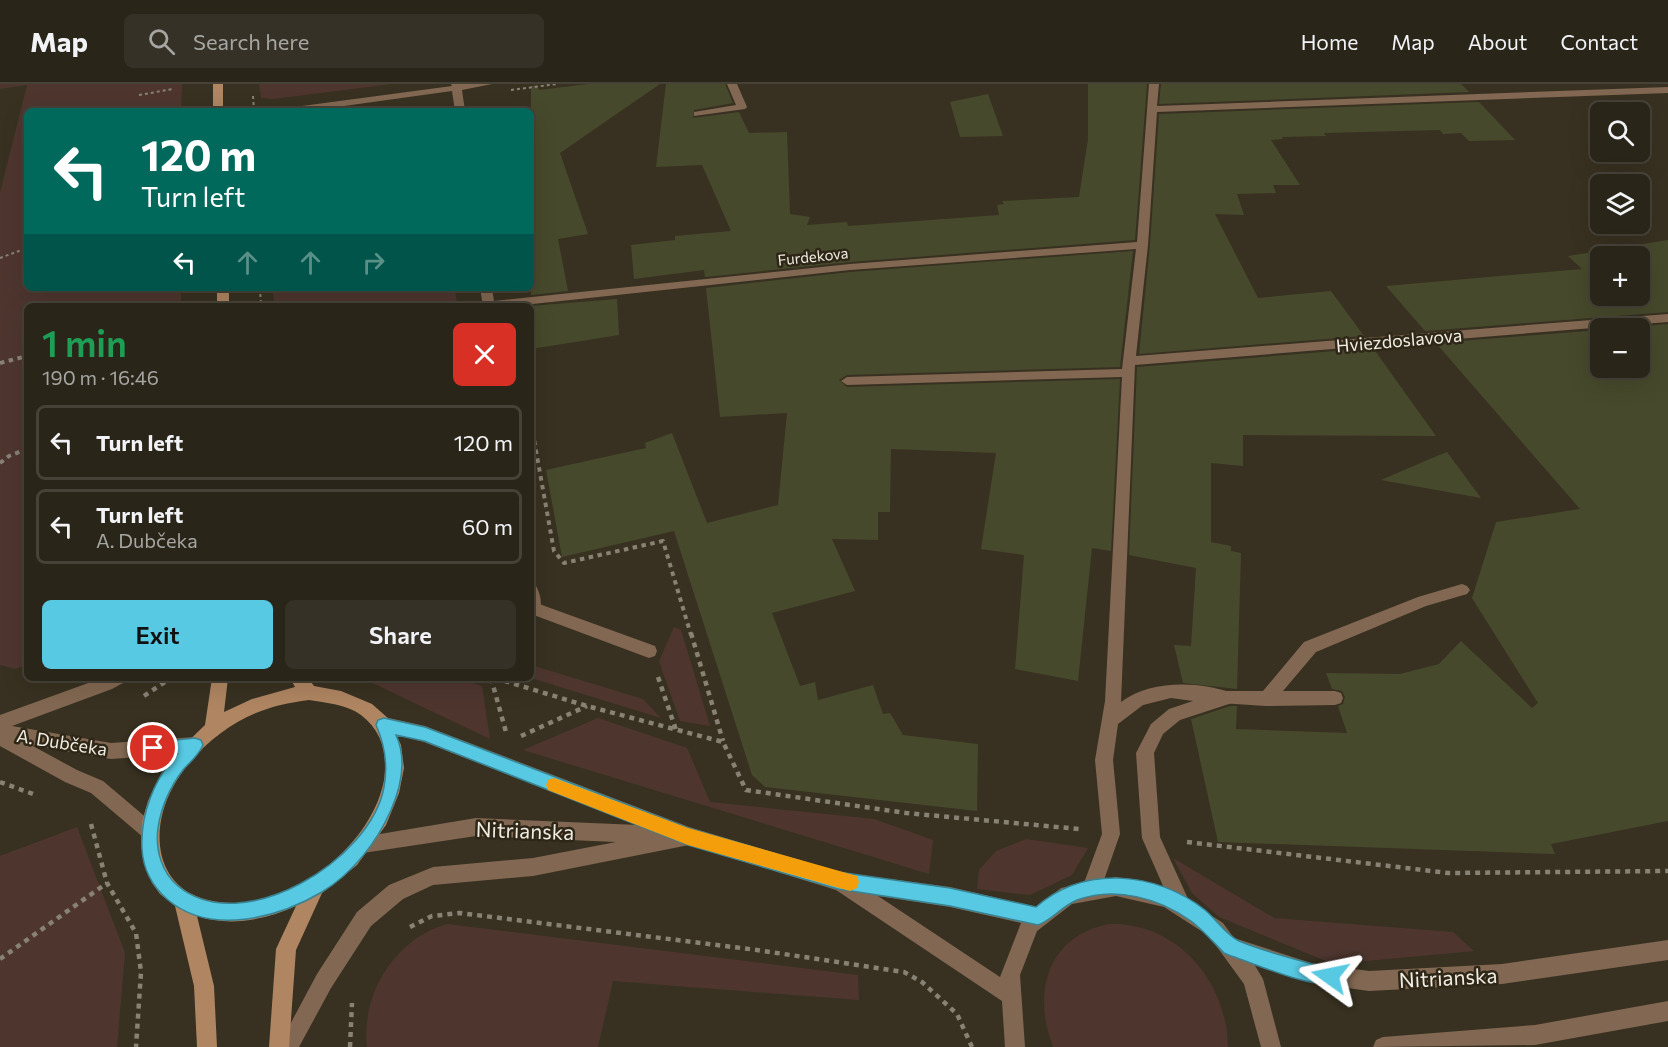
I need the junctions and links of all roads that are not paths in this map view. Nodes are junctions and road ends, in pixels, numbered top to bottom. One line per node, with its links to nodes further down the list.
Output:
1 (218, 84): 7 (main road)
2 (487, 84): 5 (street)
3 (732, 84): 11 (street)
4 (1154, 84): 10 (street)
5 (456, 86): 8 (street); 9 (street)
6 (1668, 90): 10 (street)
7 (218, 108)
8 (307, 108)
9 (460, 108)
10 (1152, 109): 12 (street)
11 (697, 114)
12 (1142, 245): 13 (street, Furdekova); 15 (street)
13 (516, 303)
14 (1668, 318): 15 (street, Hviezdoslavova)
15 (1129, 367): 16 (street, Hviezdoslavova); 27 (street)
16 (847, 381)
17 (1462, 590): 26 (street)
18 (534, 608): 19 (street)
19 (649, 651)
20 (112, 681): 28 (street)
21 (220, 681): 30 (main road)
22 (300, 681): 23 (main road)
23 (309, 693): 29 (main road); 30 (main road)
24 (1226, 698): 26 (street); 27 (street); 41 (street)
25 (1335, 698): 26 (street)
26 (1266, 699)
27 (1109, 721): 39 (street)
28 (0, 723)
29 (384, 725): 35 (street, Nitrianska); 36 (main road)
30 (213, 730): 33 (main road)
31 (0, 732): 33 (street, A. Dubčeka)
32 (0, 737): 34 (street, A. Dubčeka)
33 (195, 745): 34 (main road)
34 (149, 831): 40 (main road)
35 (688, 836): 36 (street, Nitrianska); 37 (street, Nitrianska); 49 (street)
36 (363, 844): 38 (main road)
37 (838, 880): 42 (street, Nitrianska); 45 (street, Nitrianska)
38 (316, 885): 40 (main road); 48 (main road)
39 (1092, 887): 41 (street, Nitrianska); 42 (street, Nitrianska)
40 (184, 902): 47 (main road)
41 (1180, 904): 43 (street, Nitrianska)
42 (1038, 917): 45 (street, Nitrianska)
43 (1231, 947): 44 (street, Nitrianska); 51 (street, Nitrianska)
44 (1668, 951)
45 (1007, 993): 50 (street, Nitrianska)
46 (1668, 1011): 52 (street)
47 (207, 1047)
48 (279, 1047)
49 (288, 1047)
50 (1015, 1047)
51 (1271, 1047)
52 (1383, 1047)

